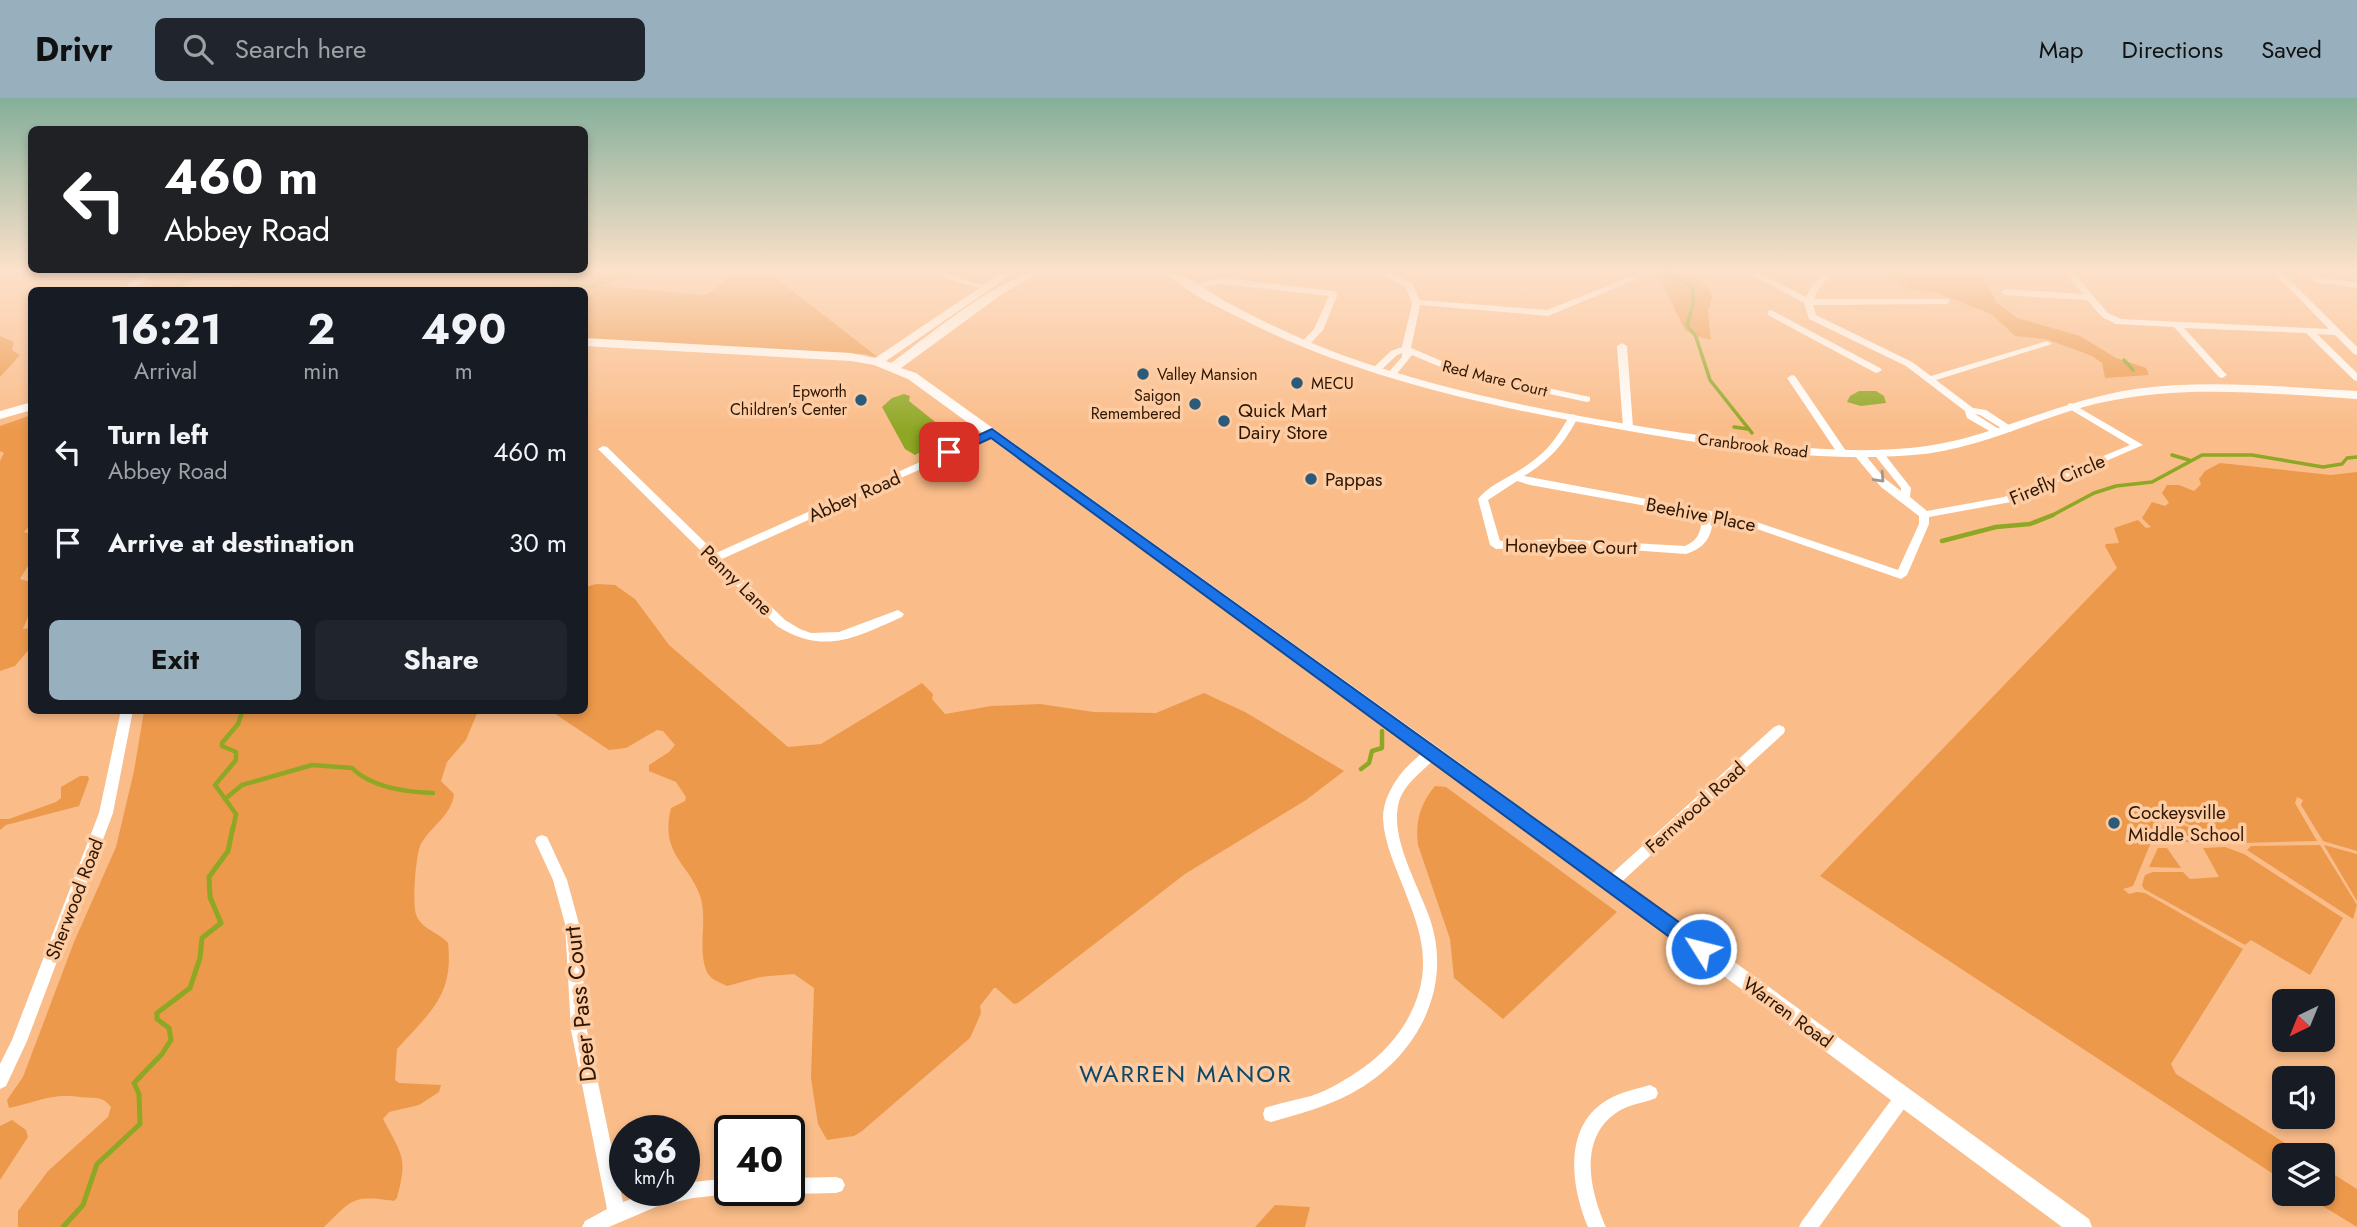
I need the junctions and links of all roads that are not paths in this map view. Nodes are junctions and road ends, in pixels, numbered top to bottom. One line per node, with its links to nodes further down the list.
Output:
1 (931, 325): 21 (street)
2 (953, 325): 22 (street)
3 (1260, 325): 16 (street, Cranbrook Road)
4 (1320, 325): 16 (street)
5 (1415, 325): 19 (street)
6 (1793, 325): 14 (street)
7 (1826, 325): 13 (street)
8 (2162, 325): 10 (street)
9 (2329, 325): 12 (street)
10 (2178, 326): 11 (street); 26 (street)
11 (2309, 331): 12 (street); 28 (street)
12 (2336, 332): 20 (street)
13 (1841, 333): 14 (street); 29 (street)
14 (1824, 341): 24 (street)
15 (588, 342): 21 (street, Warren Road)
16 (1305, 344): 23 (street, Cranbrook Road)
17 (2047, 344): 29 (street)
18 (1622, 346): 36 (street)
19 (1405, 349): 23 (street); 25 (street); 31 (street, Red Mare Court)
20 (2356, 350)
21 (877, 362): 22 (street, Warren Road)
22 (893, 368): 38 (street, Warren Road)
23 (1376, 370): 25 (street, Cranbrook Road)
24 (1877, 370)
25 (1392, 374): 35 (street, Cranbrook Road)
26 (2222, 375)
27 (1792, 378): 41 (street)
28 (2357, 378)
29 (1930, 379): 37 (street)
30 (2357, 395): 32 (street, Cranbrook Road)
31 (1587, 399)
32 (2071, 406): 37 (street, Cranbrook Road); 46 (street, Firefly Circle)
33 (28, 407): 34 (street)
34 (0, 415)
35 (1573, 417): 36 (street, Cranbrook Road); 43 (street)
36 (1628, 427): 41 (street, Cranbrook Road)
37 (2004, 431): 40 (street, Cranbrook Road)
38 (992, 433): 47 (street, Abbey Road); 51 (street, Warren Road)
39 (603, 449): 47 (street, Penny Lane)
40 (1878, 453): 42 (street, Cranbrook Road); 44 (street)
41 (1843, 454): 42 (street, Cranbrook Road)
42 (1859, 454): 44 (street, one-way to 44)
43 (1516, 477): 45 (street, Beehive Place); 45 (street, Honeybee Court)
44 (1906, 496): 46 (street)
45 (1708, 513): 46 (street, Beehive Place)
46 (1924, 515)
47 (715, 558): 48 (street, Penny Lane)
48 (898, 614)
49 (126, 714): 54 (street, Sherwood Road)
50 (1779, 730): 53 (street, Fernwood Road)
51 (1433, 752): 53 (street, Warren Road); 57 (street)
52 (542, 841): 61 (street, Deer Pass Court)
53 (1611, 883): 56 (street, Warren Road)
54 (0, 1081)
55 (1650, 1093): 63 (street)
56 (1903, 1097): 64 (street); 65 (street, Warren Road)
57 (1271, 1114)
58 (836, 1185): 59 (street)
59 (805, 1186)
60 (714, 1188): 61 (street)
61 (616, 1213): 62 (street)
62 (591, 1227)
63 (1597, 1227)
64 (1808, 1227)
65 (2081, 1227)

